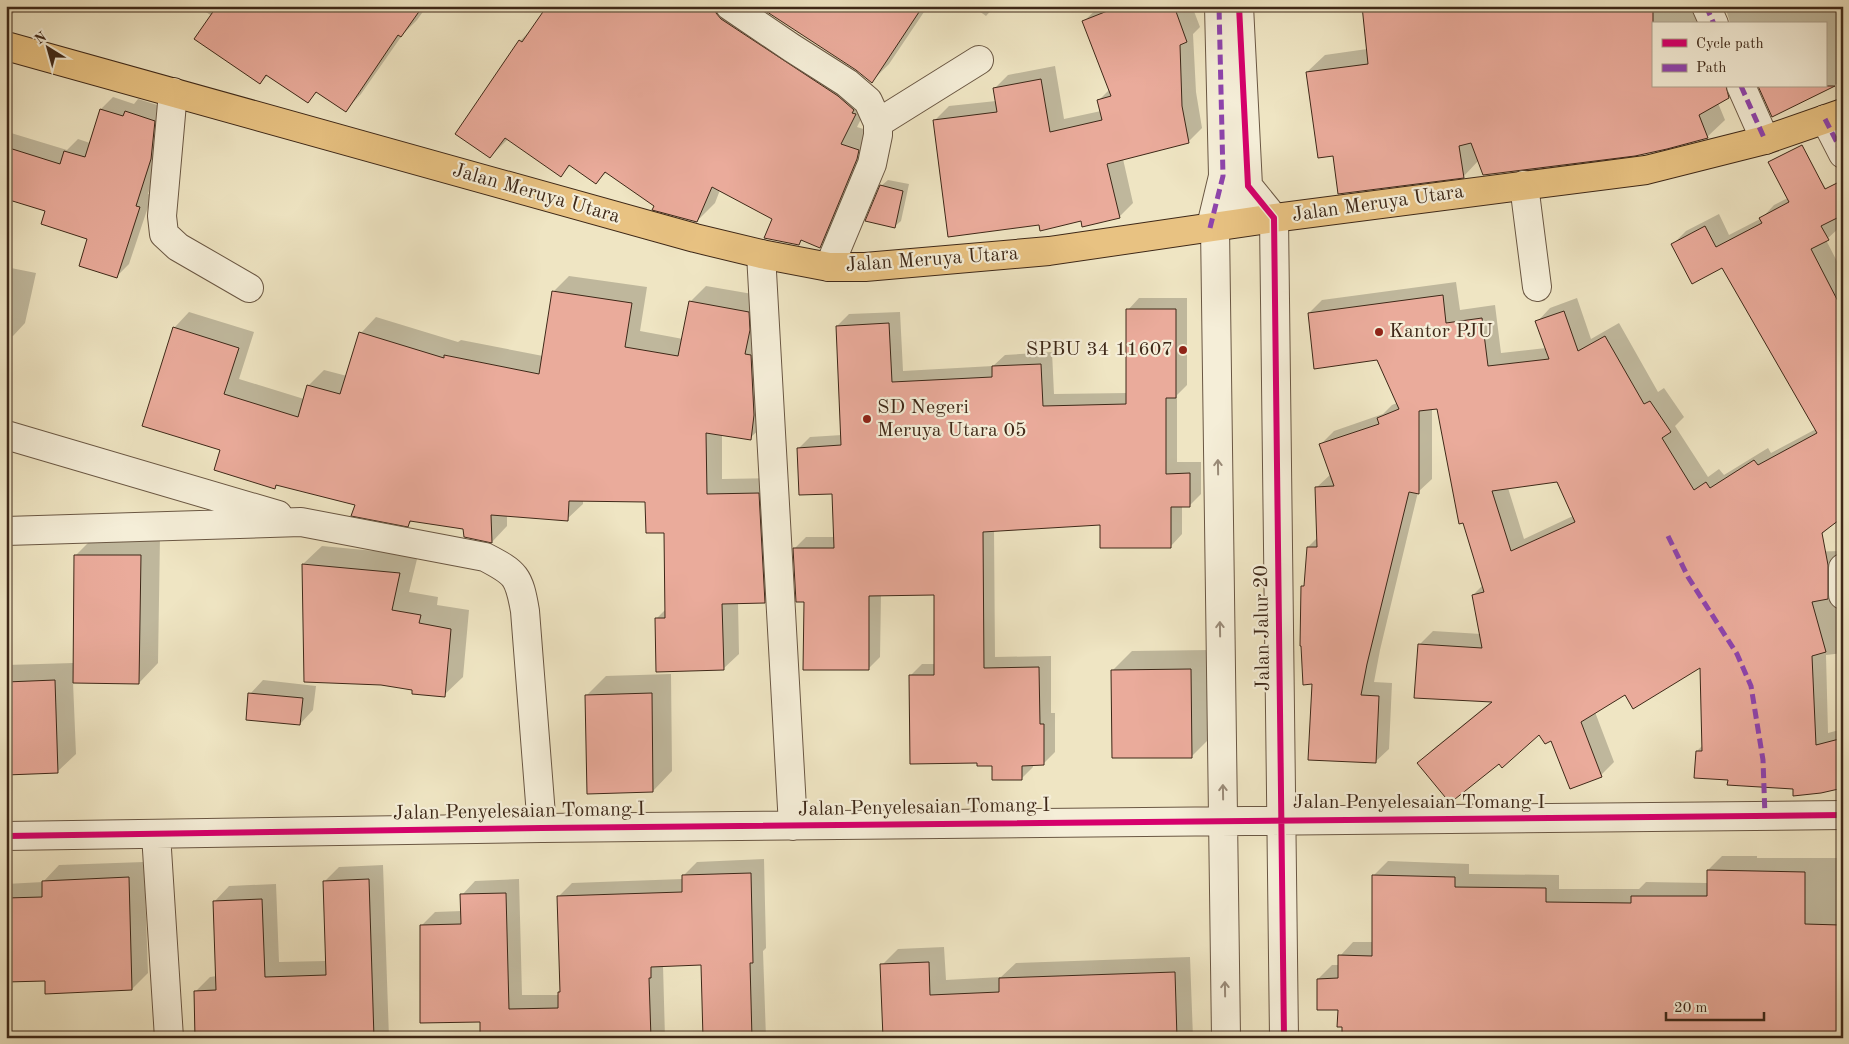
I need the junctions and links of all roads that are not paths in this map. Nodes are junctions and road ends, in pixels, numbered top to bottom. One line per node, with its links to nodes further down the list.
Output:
1 (730, 6): 11 (street)
2 (1219, 6): 17 (street)
3 (1239, 6): 15 (street)
4 (1706, 6): 5 (street)
5 (1713, 22)
6 (6, 46): 9 (main road, Jalan Meruya Utara)
7 (979, 60): 11 (street)
8 (1742, 88): 12 (street)
9 (173, 92): 18 (main road, Jalan Meruya Utara); 21 (street)
10 (1834, 116): 12 (main road, Jalan Meruya Utara); 13 (street)
11 (878, 123): 19 (street)
12 (1765, 140): 14 (main road, Jalan Meruya Utara)
13 (1843, 154)
14 (1524, 185): 16 (main road, Jalan Meruya Utara); 20 (street)
15 (1248, 186): 16 (street); 17 (street)
16 (1274, 218): 17 (main road, Jalan Meruya Utara); 29 (street, Jalan Jalur 20)
17 (1213, 228): 19 (main road, Jalan Meruya Utara); 28 (street, one-way to 17)
18 (760, 254): 19 (main road, Jalan Meruya Utara); 30 (street)
19 (829, 266)
20 (1537, 287)
21 (249, 288)
22 (6, 434): 23 (street)
23 (301, 522): 24 (street); 31 (street)
24 (6, 531)
25 (1843, 568): 26 (street)
26 (1843, 595)
27 (1843, 815): 29 (street, Jalan Penyelesaian Tomang I)
28 (1223, 820): 29 (street, Jalan Penyelesaian Tomang I); 30 (street, Jalan Penyelesaian Tomang I); 35 (street, one-way to 28)
29 (1282, 820): 36 (street, Jalan Jalur 20)
30 (793, 826): 31 (street, Jalan Penyelesaian Tomang I)
31 (542, 828): 32 (street, Jalan Penyelesaian Tomang I)
32 (156, 834): 33 (street, Jalan Penyelesaian Tomang I); 34 (street)
33 (6, 836)
34 (169, 1038)
35 (1226, 1038)
36 (1284, 1038)

